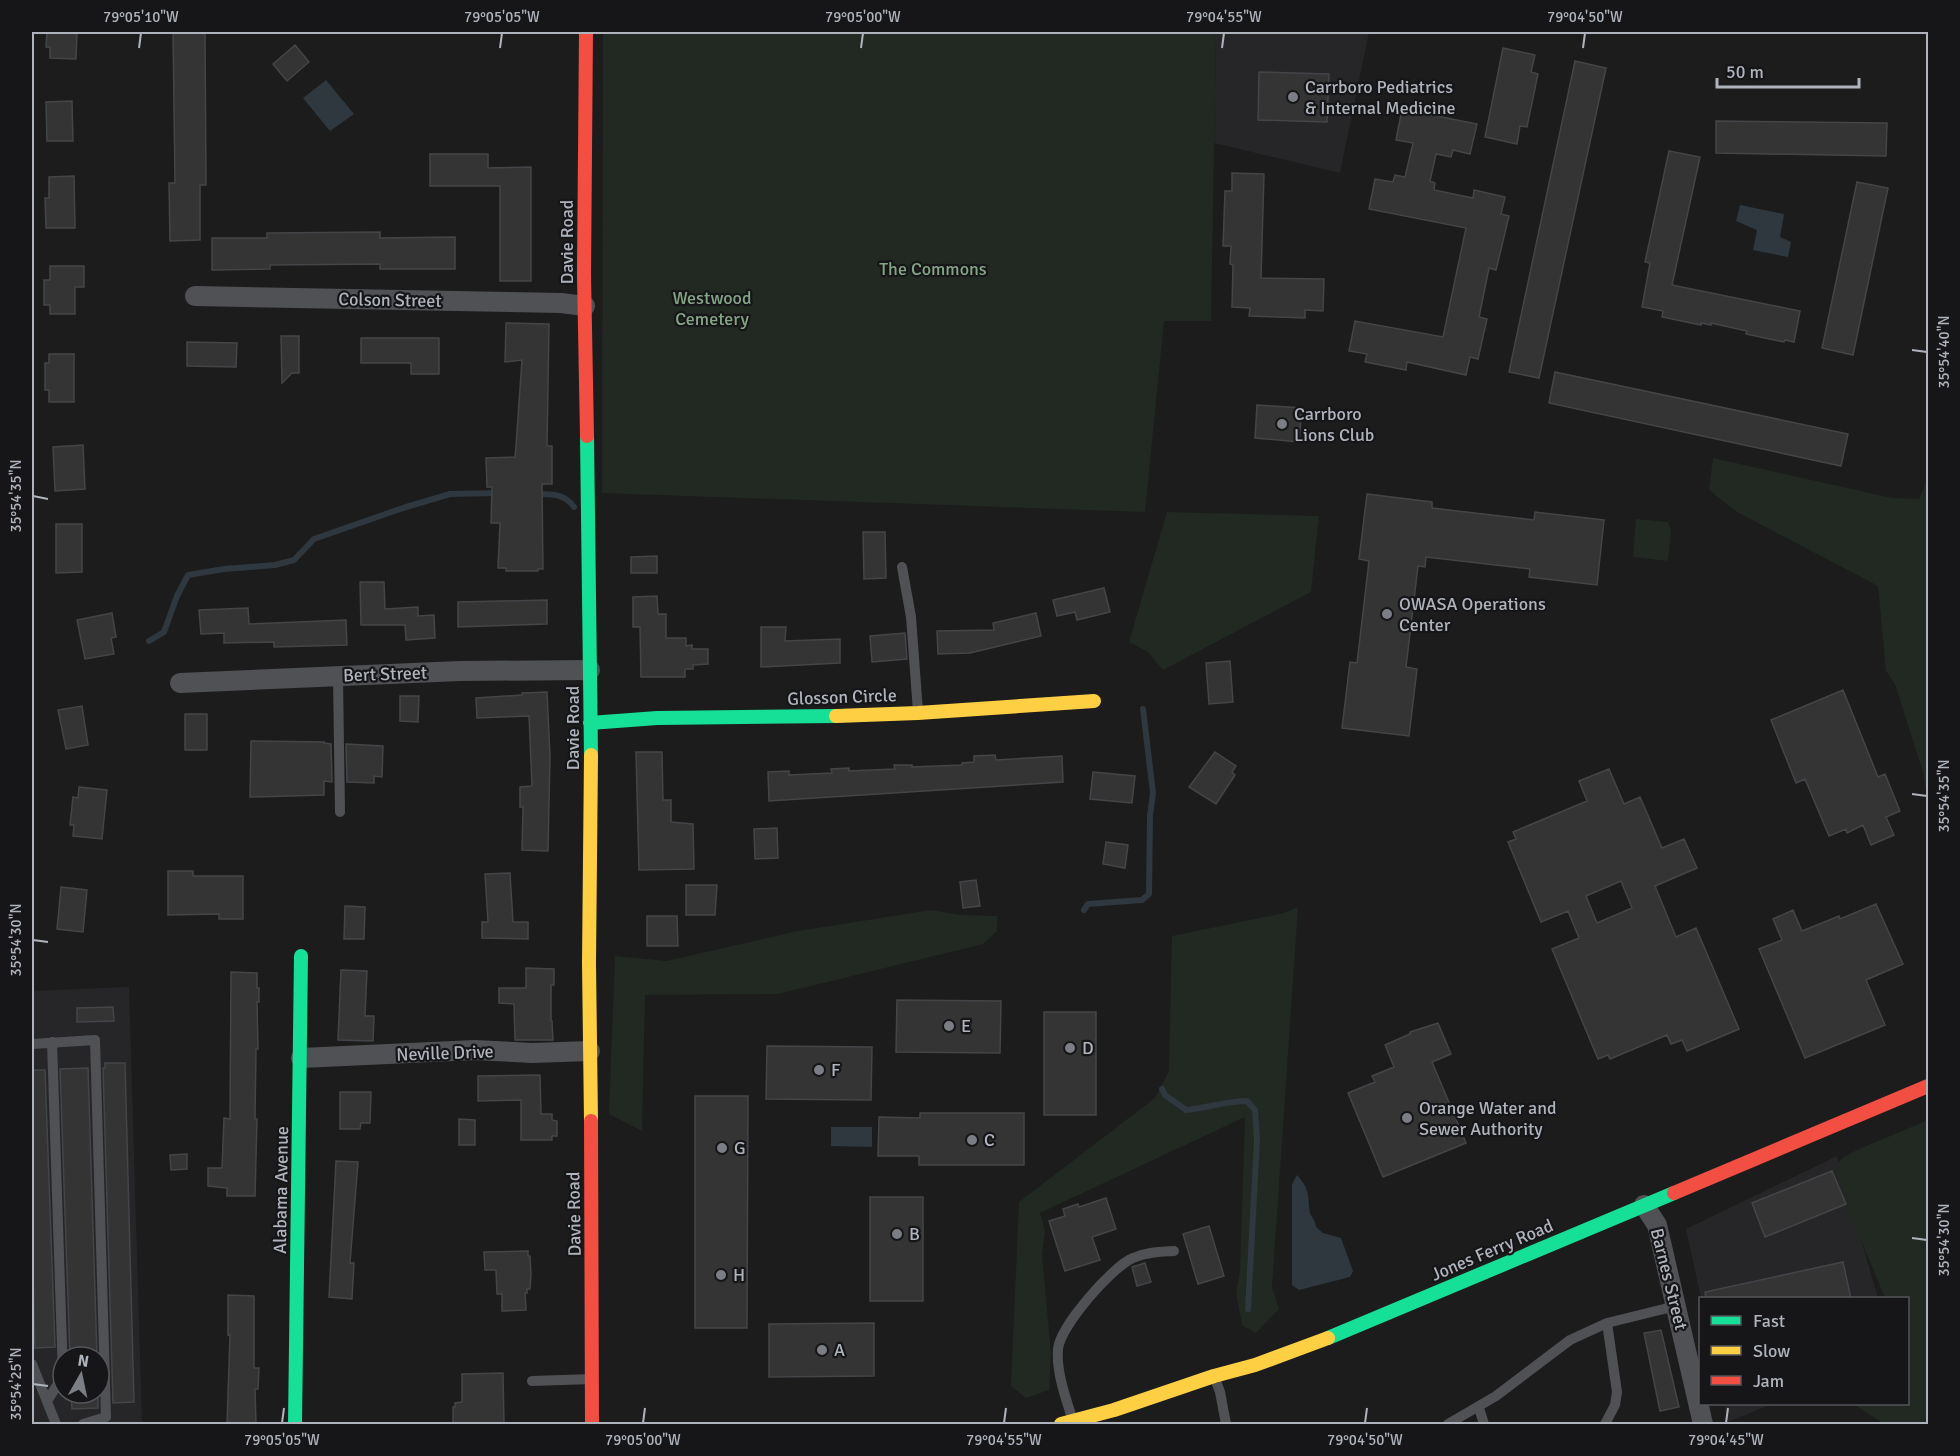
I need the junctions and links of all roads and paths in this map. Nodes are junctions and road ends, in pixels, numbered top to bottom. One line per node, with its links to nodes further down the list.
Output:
1 (586, 32): 3 (street, Davie Road)
2 (195, 296): 3 (street, Colson Street)
3 (585, 306): 5 (street, Davie Road)
4 (902, 567): 9 (lane)
5 (590, 670): 6 (street, Bert Street); 10 (street, Davie Road)
6 (338, 676): 7 (street, Bert Street); 11 (lane)
7 (180, 683)
8 (1094, 701): 9 (street, Glosson Circle)
9 (918, 712): 10 (street, Glosson Circle)
10 (590, 723): 15 (street, Davie Road)
11 (340, 812)
12 (301, 956): 16 (street, Alabama Avenue)
13 (52, 1042): 14 (lane); 26 (lane); 30 (lane)
14 (32, 1044)
15 (590, 1051): 16 (street, Neville Drive); 24 (street, Davie Road)
16 (301, 1059): 31 (street, Alabama Avenue)
17 (1929, 1086): 18 (street, Jones Ferry Road)
18 (1644, 1205): 20 (street, Barnes Street); 23 (street, Jones Ferry Road)
19 (1174, 1251): 28 (lane)
20 (1676, 1306): 21 (lane); 37 (street, Barnes Street)
21 (1606, 1323): 27 (lane); 36 (lane)
22 (32, 1364): 26 (lane)
23 (1214, 1376): 28 (street, Jones Ferry Road); 33 (lane)
24 (593, 1379): 25 (lane); 32 (street, Davie Road)
25 (532, 1380)
26 (47, 1401): 29 (lane)
27 (1479, 1408): 34 (lane); 35 (lane)
28 (1067, 1423)
29 (56, 1425)
30 (83, 1425)
31 (296, 1425)
32 (592, 1425)
33 (1226, 1425)
34 (1448, 1425)
35 (1484, 1425)
36 (1605, 1425)
37 (1703, 1425)

